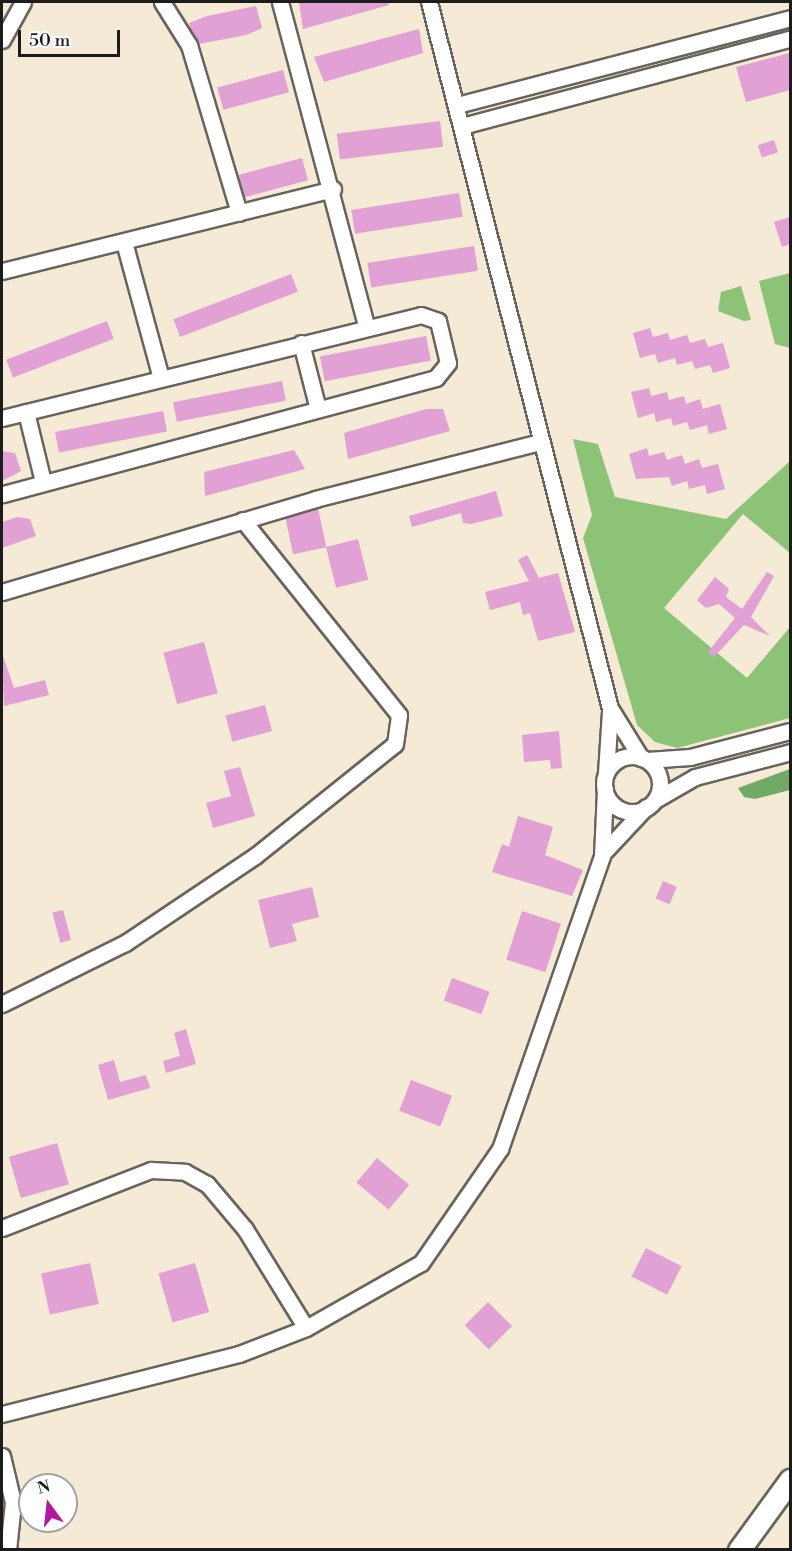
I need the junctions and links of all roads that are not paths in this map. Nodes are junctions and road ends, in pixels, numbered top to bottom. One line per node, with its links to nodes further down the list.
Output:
1 (23, 2): 7 (street)
2 (162, 2): 11 (street)
3 (280, 2): 10 (street)
4 (429, 2): 8 (street)
5 (790, 18): 8 (street)
6 (790, 39): 9 (street)
7 (2, 40)
8 (457, 105): 9 (street)
9 (462, 126): 20 (street)
10 (333, 189): 11 (street); 14 (street)
11 (239, 213): 12 (street)
12 (124, 242): 13 (street); 16 (street)
13 (2, 271)
14 (366, 326): 15 (street); 17 (street)
15 (301, 343): 16 (street); 17 (street)
16 (161, 378): 18 (street)
17 (318, 409): 21 (street)
18 (27, 412): 19 (street); 21 (street)
19 (2, 418)
20 (540, 442): 23 (street); 25 (street)
21 (44, 482): 22 (street)
22 (2, 494)
23 (243, 520): 24 (street); 32 (street)
24 (2, 592)
25 (610, 708): 28 (street); 29 (street)
26 (790, 731): 28 (street)
27 (790, 752): 30 (street)
28 (644, 759): 29 (street); 30 (street)
29 (605, 784): 30 (street); 31 (street)
30 (648, 806): 31 (street)
31 (602, 856): 34 (street)
32 (2, 1004)
33 (2, 1228): 34 (street)
34 (306, 1328): 35 (street)
35 (2, 1414)
36 (2, 1456): 39 (street)
37 (790, 1479): 38 (highway)
38 (784, 1494): 40 (highway)
39 (8, 1550)
40 (739, 1550)

